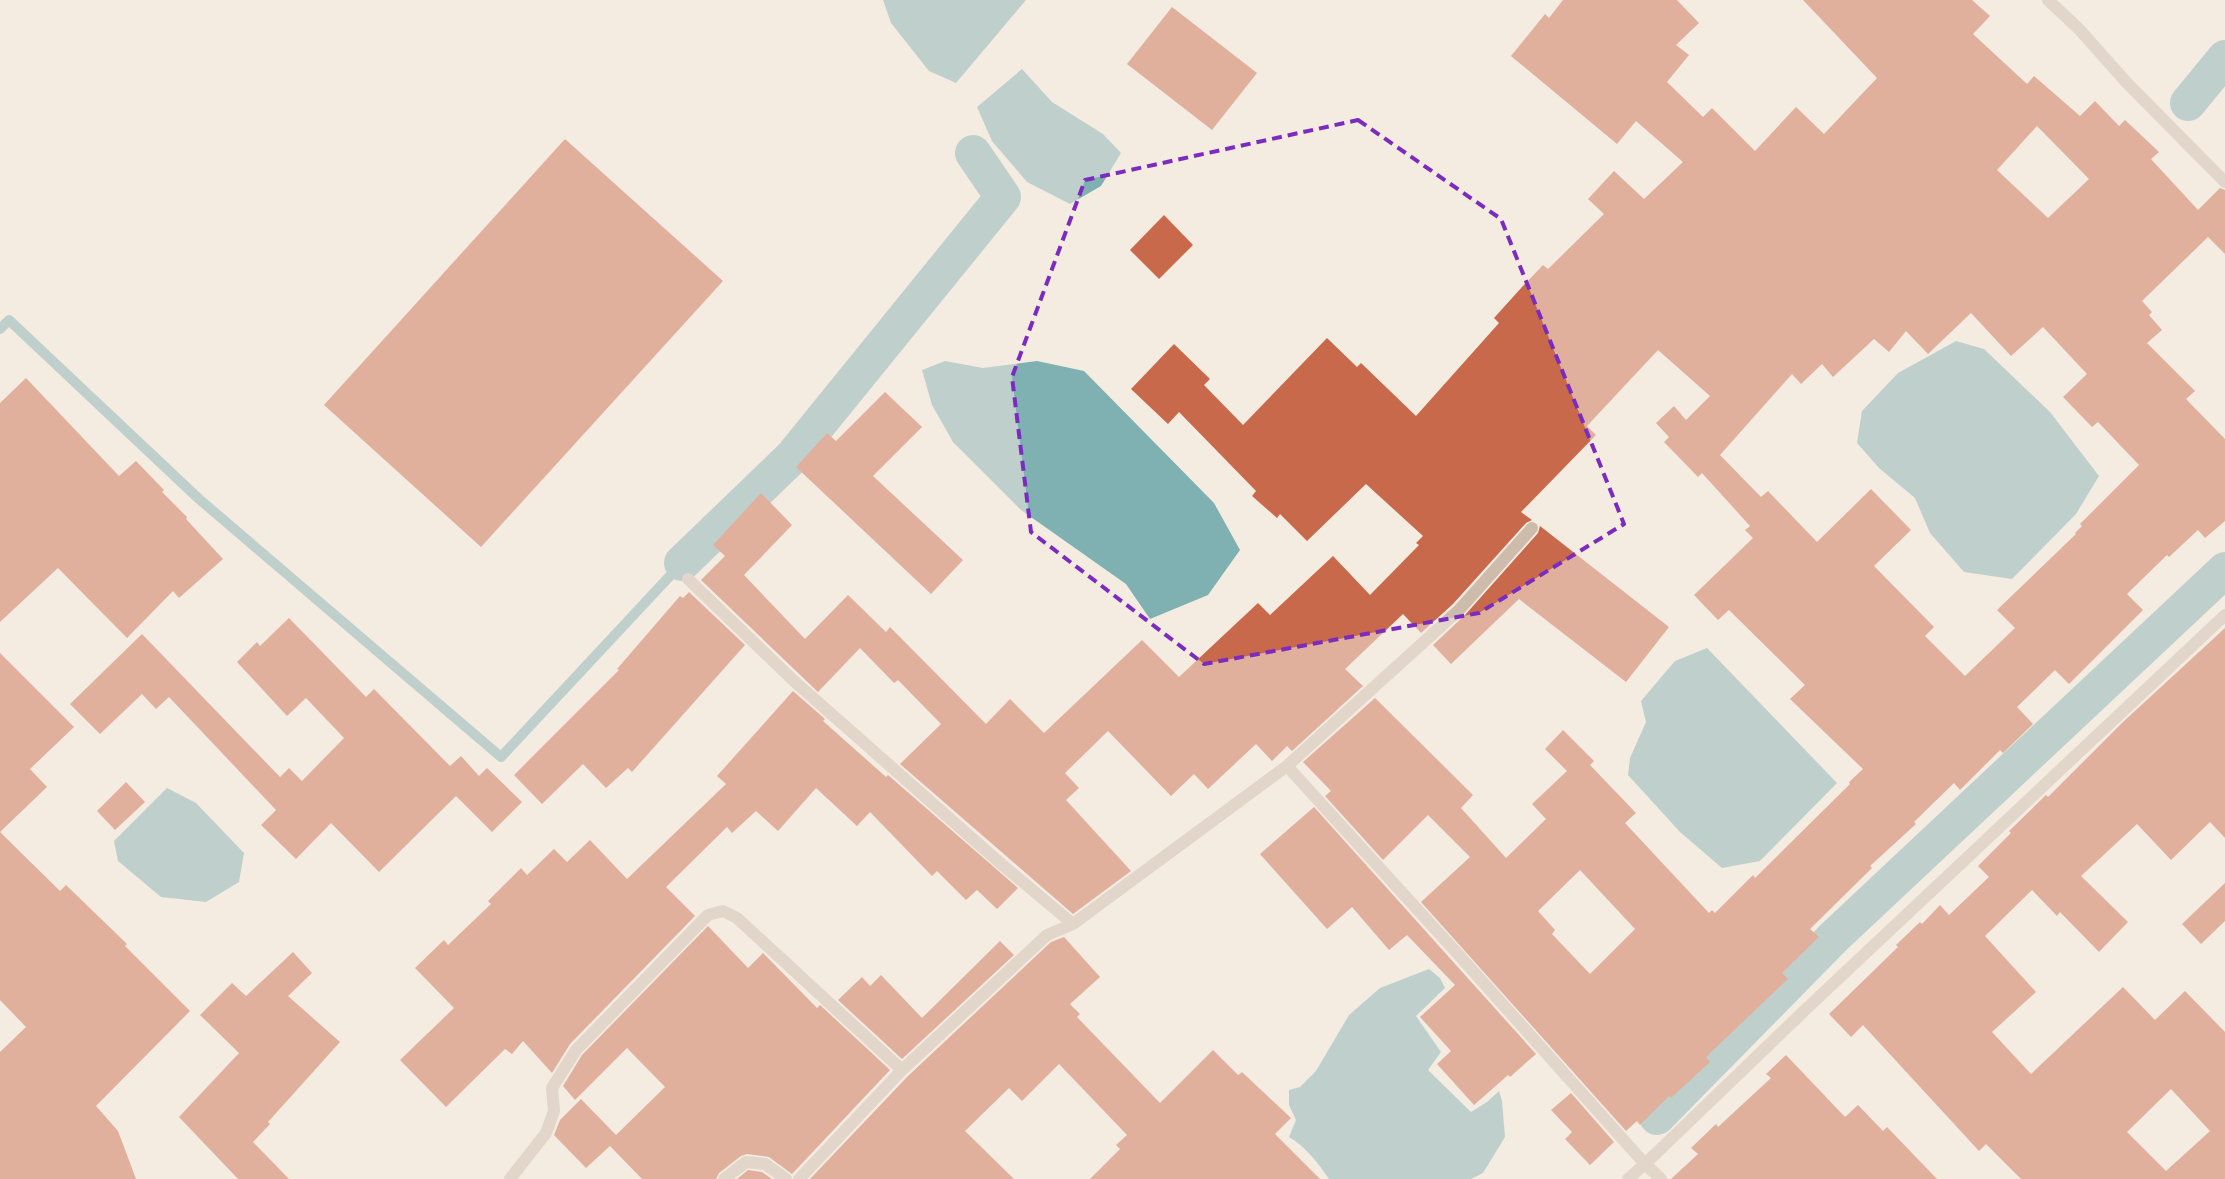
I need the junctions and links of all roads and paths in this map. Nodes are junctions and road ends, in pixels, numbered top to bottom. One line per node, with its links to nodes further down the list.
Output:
1 (2048, 0): 2 (street)
2 (2225, 182)
3 (1532, 528): 6 (street)
4 (688, 579): 7 (street)
5 (2225, 615): 9 (street)
6 (1287, 766): 7 (street); 9 (street)
7 (1073, 924): 8 (street)
8 (902, 1070): 10 (street); 13 (street)
9 (1646, 1164): 14 (street); 15 (street)
10 (510, 1179)
11 (724, 1179): 12 (street)
12 (786, 1179)
13 (799, 1179)
14 (1628, 1179)
15 (1661, 1179)

